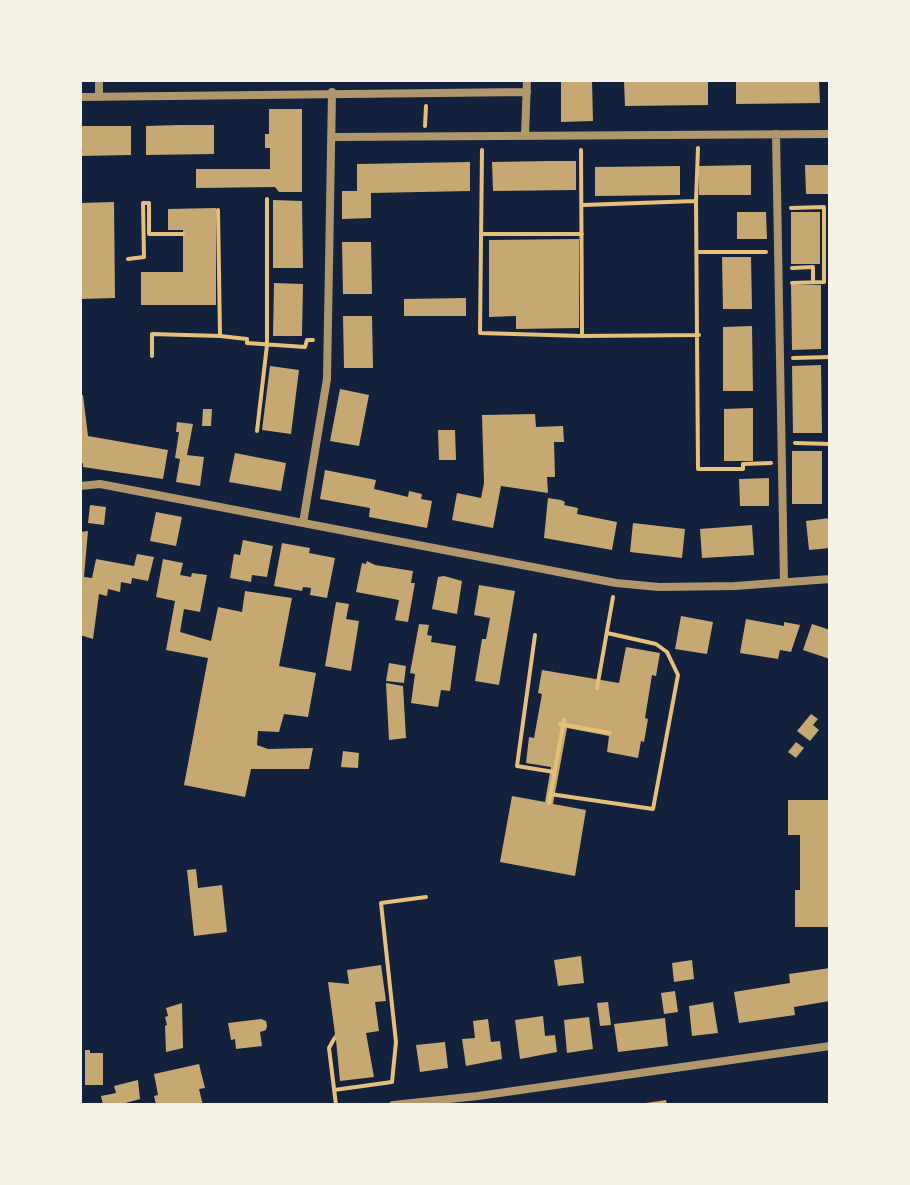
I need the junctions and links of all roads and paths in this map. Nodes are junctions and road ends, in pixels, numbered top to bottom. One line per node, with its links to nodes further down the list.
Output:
1 (99, 80): 6 (street)
2 (527, 80): 5 (street)
3 (332, 92): 4 (street); 6 (street); 15 (street)
4 (426, 92): 5 (street); 12 (path)
5 (527, 92): 14 (street)
6 (99, 96): 7 (street)
7 (80, 97)
8 (699, 134): 9 (street); 11 (street); 17 (path)
9 (776, 134): 10 (street); 19 (street)
10 (830, 134)
11 (581, 135): 14 (street); 18 (path)
12 (425, 136): 13 (street); 15 (street)
13 (482, 136): 14 (street); 22 (path)
14 (525, 136)
15 (333, 137): 34 (street)
16 (267, 199): 35 (path)
17 (696, 201): 18 (path); 24 (path)
18 (582, 205): 23 (path)
19 (777, 209): 25 (street); 28 (path)
20 (218, 210): 32 (path)
21 (183, 234): 26 (path)
22 (482, 234): 23 (path); 33 (path)
23 (582, 234): 33 (path)
24 (697, 252): 25 (path); 31 (path)
25 (778, 252): 27 (street)
26 (128, 259)
27 (778, 268): 29 (path); 30 (street)
28 (827, 273): 29 (path)
29 (813, 282): 30 (path)
30 (778, 284): 38 (street)
31 (699, 335): 33 (path); 42 (path)
32 (220, 336): 35 (path); 36 (path)
33 (582, 336)
34 (328, 342): 35 (path); 44 (street)
35 (267, 345): 39 (path)
36 (152, 356)
37 (830, 357): 38 (path)
38 (779, 358): 40 (street)
39 (257, 431)
40 (781, 443): 41 (path); 46 (street)
41 (830, 444)
42 (762, 463)
43 (80, 486): 44 (street)
44 (303, 523): 47 (street)
45 (830, 579): 46 (street)
46 (784, 582): 47 (street)
47 (616, 583): 48 (path)
48 (607, 633): 50 (path); 53 (path)
49 (535, 635): 52 (path)
50 (597, 688)
51 (610, 733): 52 (path)
52 (554, 772): 53 (path)
53 (550, 794): 54 (path)
54 (549, 803)
55 (426, 897): 58 (path)
56 (334, 1039): 58 (path)
57 (830, 1046): 59 (street)
58 (334, 1090): 60 (path)
59 (478, 1100): 61 (street)
60 (336, 1105)
61 (393, 1105)

